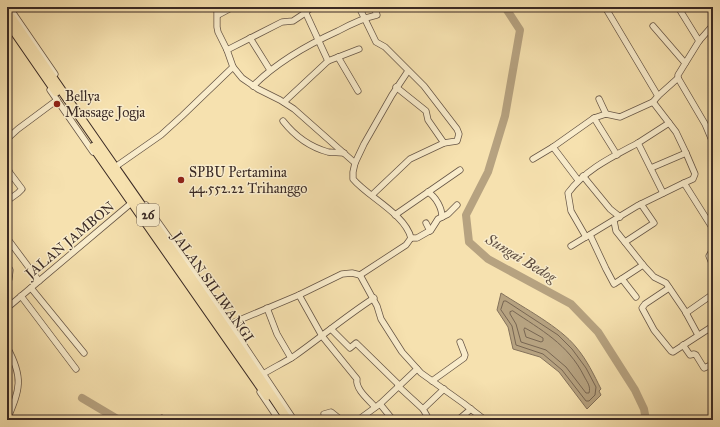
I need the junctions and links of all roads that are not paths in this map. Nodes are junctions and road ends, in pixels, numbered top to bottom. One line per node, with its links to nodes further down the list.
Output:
1 (9, 7): 43 (street)
2 (215, 7): 13 (street)
3 (233, 7): 13 (street)
4 (313, 7): 12 (street)
5 (359, 7): 14 (street)
6 (374, 7): 14 (street)
7 (605, 7): 34 (street)
8 (678, 7): 21 (street)
9 (710, 7): 10 (street)
10 (713, 9)
11 (7, 11): 43 (highway, JALAN SILIWANGI / 26)
12 (305, 11): 19 (street); 20 (street)
13 (218, 15): 23 (street)
14 (364, 18): 20 (street); 29 (street)
15 (7, 21): 110 (highway, JALAN SILIWANGI / 26)
16 (713, 25): 21 (street)
17 (653, 26): 26 (street)
18 (7, 27): 36 (street)
19 (250, 38): 23 (street); 28 (street)
20 (319, 39): 25 (street); 28 (street)
21 (699, 41): 26 (street)
22 (359, 49): 24 (street)
23 (227, 50): 27 (street)
24 (338, 57): 25 (street); 33 (street)
25 (328, 61): 37 (street)
26 (685, 63): 30 (street)
27 (233, 67): 31 (street); 54 (street)
28 (270, 70): 31 (street)
29 (408, 71): 32 (street); 45 (street)
30 (678, 78): 34 (street); 47 (street)
31 (253, 86): 37 (street)
32 (396, 87): 45 (street); 53 (street)
33 (358, 91)
34 (658, 96): 38 (street)
35 (599, 98): 39 (street)
36 (57, 100): 44 (street); 65 (street)
37 (284, 102): 49 (street)
38 (653, 102): 39 (street); 42 (street)
39 (606, 114): 40 (street)
40 (594, 118): 48 (street); 51 (street)
41 (283, 121): 49 (street)
42 (669, 123): 46 (street); 50 (street)
43 (94, 135): 54 (street); 111 (highway, JALAN SILIWANGI / 26)
44 (7, 139)
45 (444, 143): 62 (street)
46 (638, 143): 51 (street); 56 (street)
47 (713, 143)
48 (553, 147): 52 (street); 58 (street)
49 (344, 153): 53 (street)
50 (686, 153): 56 (street); 59 (street)
51 (616, 155): 58 (street)
52 (533, 159)
53 (356, 163): 62 (street)
54 (118, 165): 97 (street)
55 (7, 167): 63 (street)
56 (651, 168): 61 (street)
57 (460, 170): 60 (street)
58 (580, 178): 69 (street); 74 (street)
59 (684, 183): 61 (street); 72 (street)
60 (428, 192): 67 (street); 68 (street)
61 (663, 193): 64 (street)
62 (372, 195): 67 (street)
63 (7, 201)
64 (641, 204): 69 (street); 77 (street)
65 (129, 205): 86 (street, JALAN JAMBON); 110 (street)
66 (457, 205): 68 (street)
67 (395, 215): 76 (street)
68 (442, 217): 73 (street)
69 (620, 217): 70 (street)
70 (614, 221): 74 (street); 77 (street)
71 (426, 223): 73 (street)
72 (713, 229)
73 (430, 231): 76 (street)
74 (588, 236): 78 (street); 85 (street)
75 (7, 238): 86 (street)
76 (411, 238): 83 (street)
77 (625, 242): 81 (street)
78 (571, 246)
79 (713, 249): 82 (street)
80 (7, 265): 84 (street)
81 (643, 265): 85 (street); 88 (street)
82 (713, 266)
83 (360, 275): 90 (street); 93 (street)
84 (9, 279)
85 (622, 279): 92 (street)
86 (39, 281): 87 (street, JALAN JAMBON)
87 (31, 288): 91 (street, JALAN JAMBON); 105 (street)
88 (669, 288): 96 (street); 103 (street)
89 (713, 294): 96 (street)
90 (299, 295): 95 (street); 101 (street)
91 (21, 296): 94 (street, JALAN JAMBON); 108 (street)
92 (636, 297)
93 (374, 298): 99 (street); 109 (street)
94 (7, 308)
95 (267, 308): 97 (street); 106 (street)
96 (686, 313): 100 (street)
97 (230, 324): 111 (street)
98 (713, 326): 100 (street)
99 (331, 329): 101 (street); 113 (street)
100 (698, 335): 103 (street)
101 (322, 336): 106 (street); 115 (street)
102 (460, 342): 112 (street)
103 (683, 345): 107 (street)
104 (7, 347): 120 (street)
105 (84, 353)
106 (291, 358): 111 (street)
107 (713, 364)
108 (76, 369)
109 (417, 369): 112 (street); 113 (street)
110 (247, 371): 119 (highway, JALAN SILIWANGI / 26)
111 (261, 373): 119 (highway, JALAN SILIWANGI / 26); 121 (street)
112 (432, 382): 114 (street)
113 (399, 386): 115 (street); 116 (street)
114 (444, 389): 116 (street); 117 (street)
115 (377, 406): 123 (street); 124 (street)
116 (423, 409): 125 (street)
117 (471, 409): 126 (street); 127 (street)
118 (324, 414): 122 (street)
119 (283, 418)
120 (7, 420)
121 (294, 420)
122 (341, 420)
123 (358, 420)
124 (393, 420)
125 (425, 420)
126 (458, 420)
127 (485, 420)

